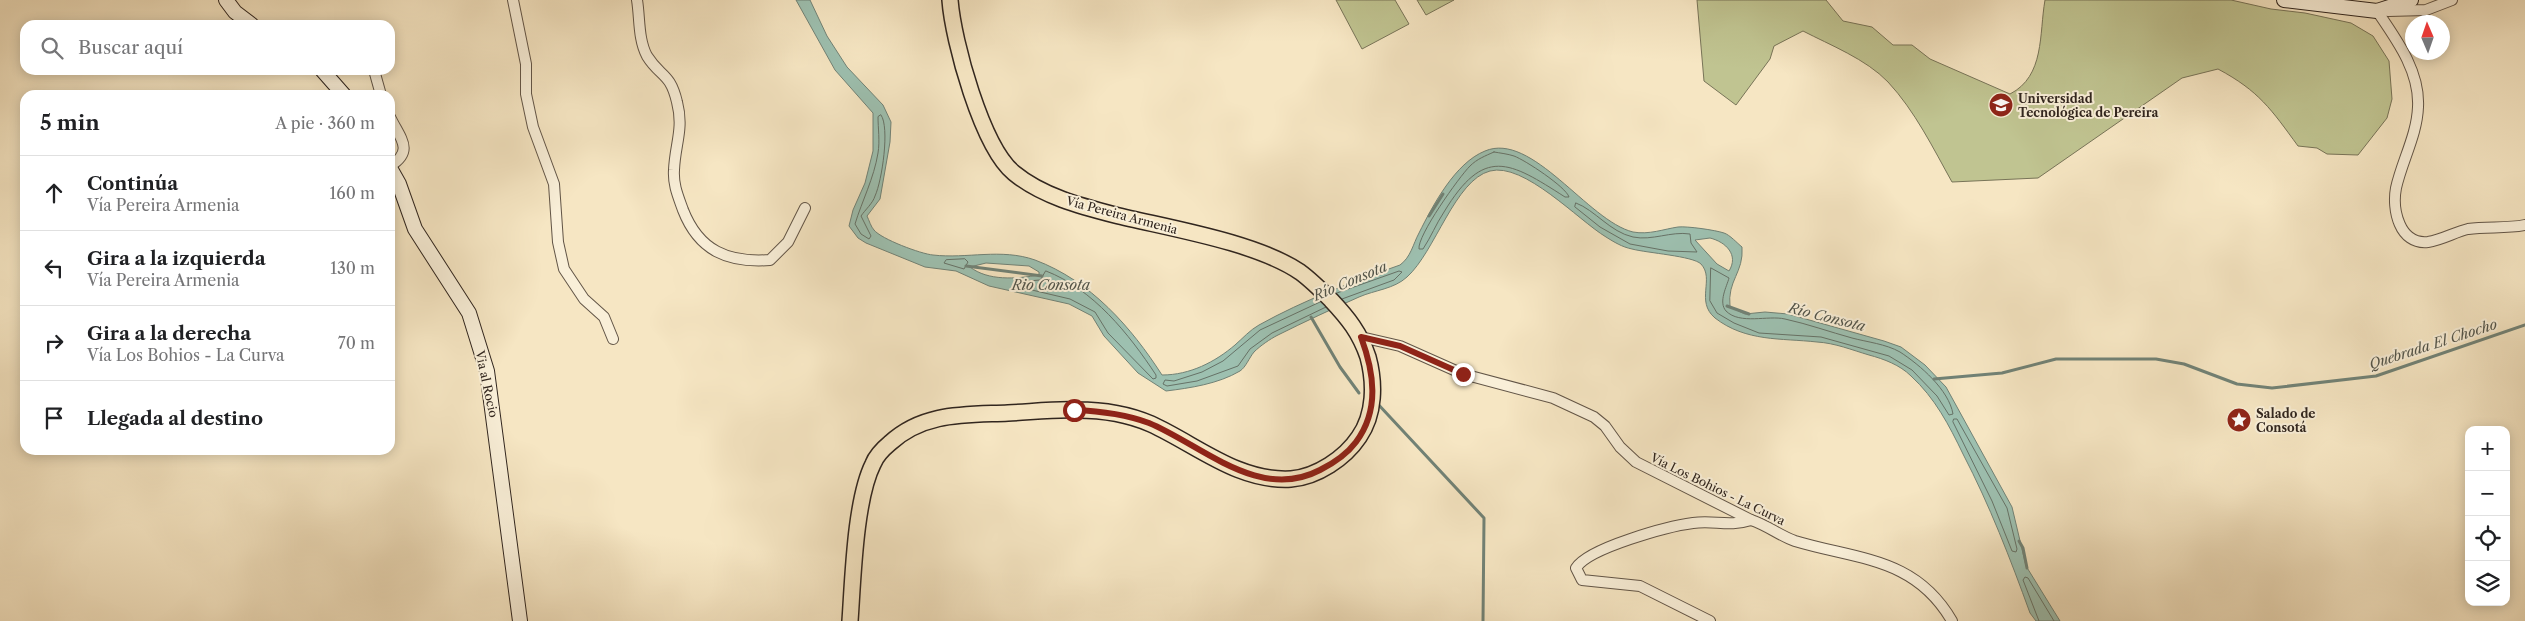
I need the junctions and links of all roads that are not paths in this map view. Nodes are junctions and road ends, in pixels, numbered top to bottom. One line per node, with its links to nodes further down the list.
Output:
1 (226, 0): 9 (main road)
2 (513, 0): 20 (street)
3 (637, 0): 17 (street)
4 (950, 0): 19 (main road, Vía Pereira Armenia)
5 (2284, 0): 8 (main road)
6 (2411, 0): 8 (main road)
7 (2452, 0): 8 (street)
8 (2377, 11): 18 (street)
9 (245, 20)
10 (326, 75): 12 (main road)
11 (375, 75): 13 (street)
12 (340, 90)
13 (380, 90)
14 (395, 127): 15 (street)
15 (395, 163)
16 (395, 176): 22 (main road, Via al Rocio)
17 (805, 208)
18 (2525, 225)
19 (1361, 337): 21 (street, Vía Los Bohios - La Curva); 23 (main road)
20 (613, 338)
21 (1751, 520): 24 (street); 25 (street, Vía Los Bohios - La Curva)
22 (520, 621)
23 (850, 621)
24 (1710, 621)
25 (1952, 621)

